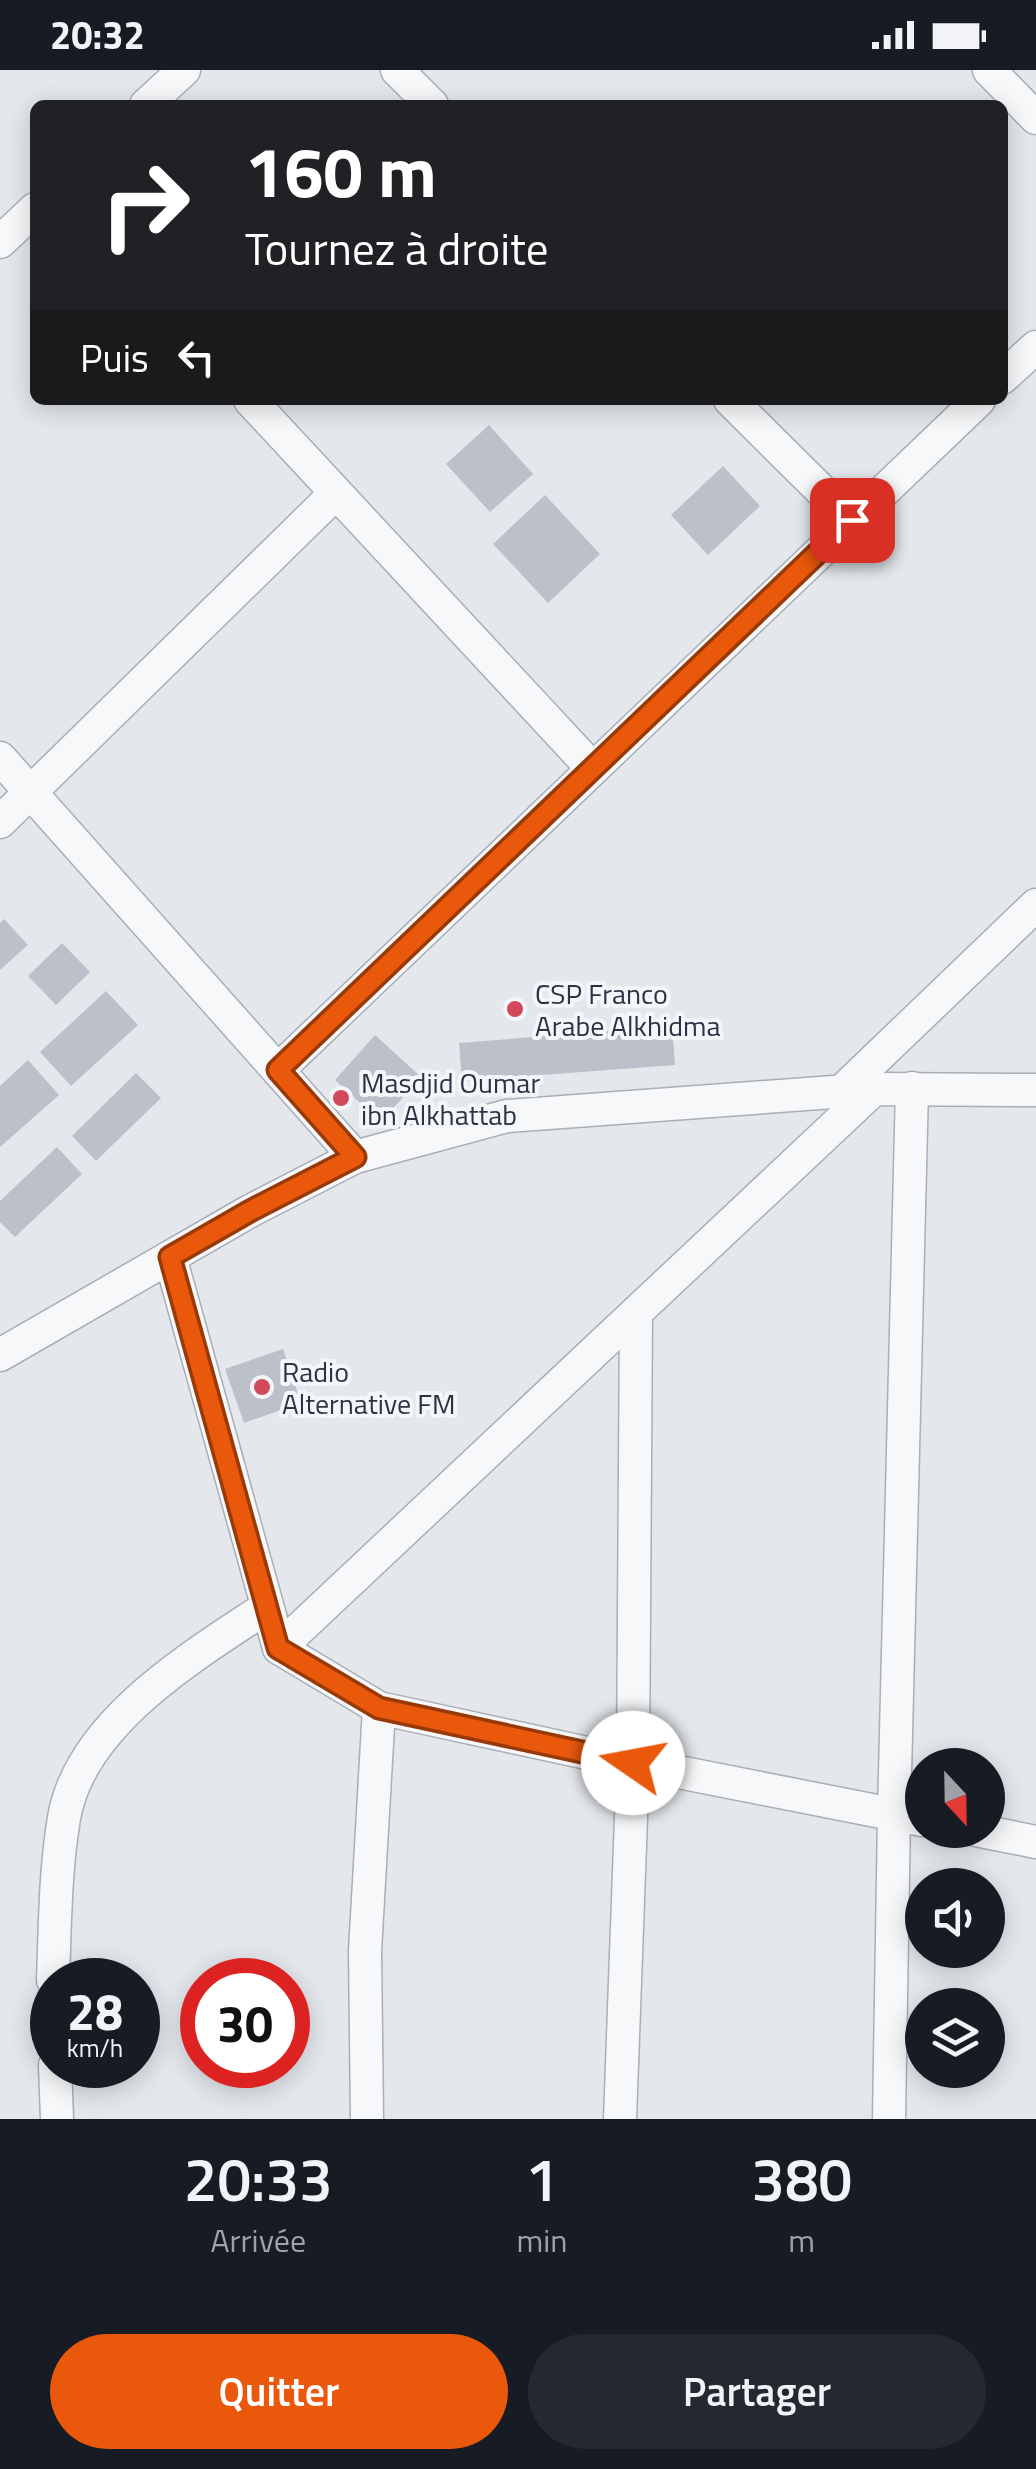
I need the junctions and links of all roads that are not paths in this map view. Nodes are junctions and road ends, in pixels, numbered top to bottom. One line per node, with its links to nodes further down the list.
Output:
1 (184, 70): 4 (street)
2 (397, 70): 5 (street)
3 (989, 70): 6 (street)
4 (151, 100)
5 (427, 100)
6 (1036, 118)
7 (30, 213): 8 (street)
8 (0, 242)
9 (1036, 346): 10 (street)
10 (1008, 372)
11 (255, 405): 14 (street)
12 (735, 405): 15 (street)
13 (974, 405): 15 (street)
14 (336, 493): 17 (street); 18 (street)
15 (852, 520): 17 (street)
16 (0, 758): 18 (street)
17 (592, 768): 21 (street)
18 (32, 792): 19 (street); 21 (street)
19 (0, 822)
20 (1036, 905): 23 (street)
21 (278, 1070): 25 (street)
22 (912, 1088): 23 (street); 24 (street); 32 (street)
23 (858, 1090): 25 (street); 27 (street)
24 (1036, 1090)
25 (355, 1157): 26 (street)
26 (170, 1257): 28 (street); 29 (street)
27 (636, 1313): 30 (street); 33 (street)
28 (0, 1355)
29 (267, 1608): 30 (street); 38 (street)
30 (278, 1648): 31 (street)
31 (379, 1708): 33 (street); 41 (street)
32 (908, 1748)
33 (633, 1763): 34 (street); 42 (street)
34 (905, 1816)
35 (1005, 1836): 36 (street)
36 (1036, 1842)
37 (906, 1848): 43 (street)
38 (54, 1958)
39 (56, 2088): 40 (street)
40 (57, 2119)
41 (367, 2119)
42 (620, 2119)
43 (889, 2119)

